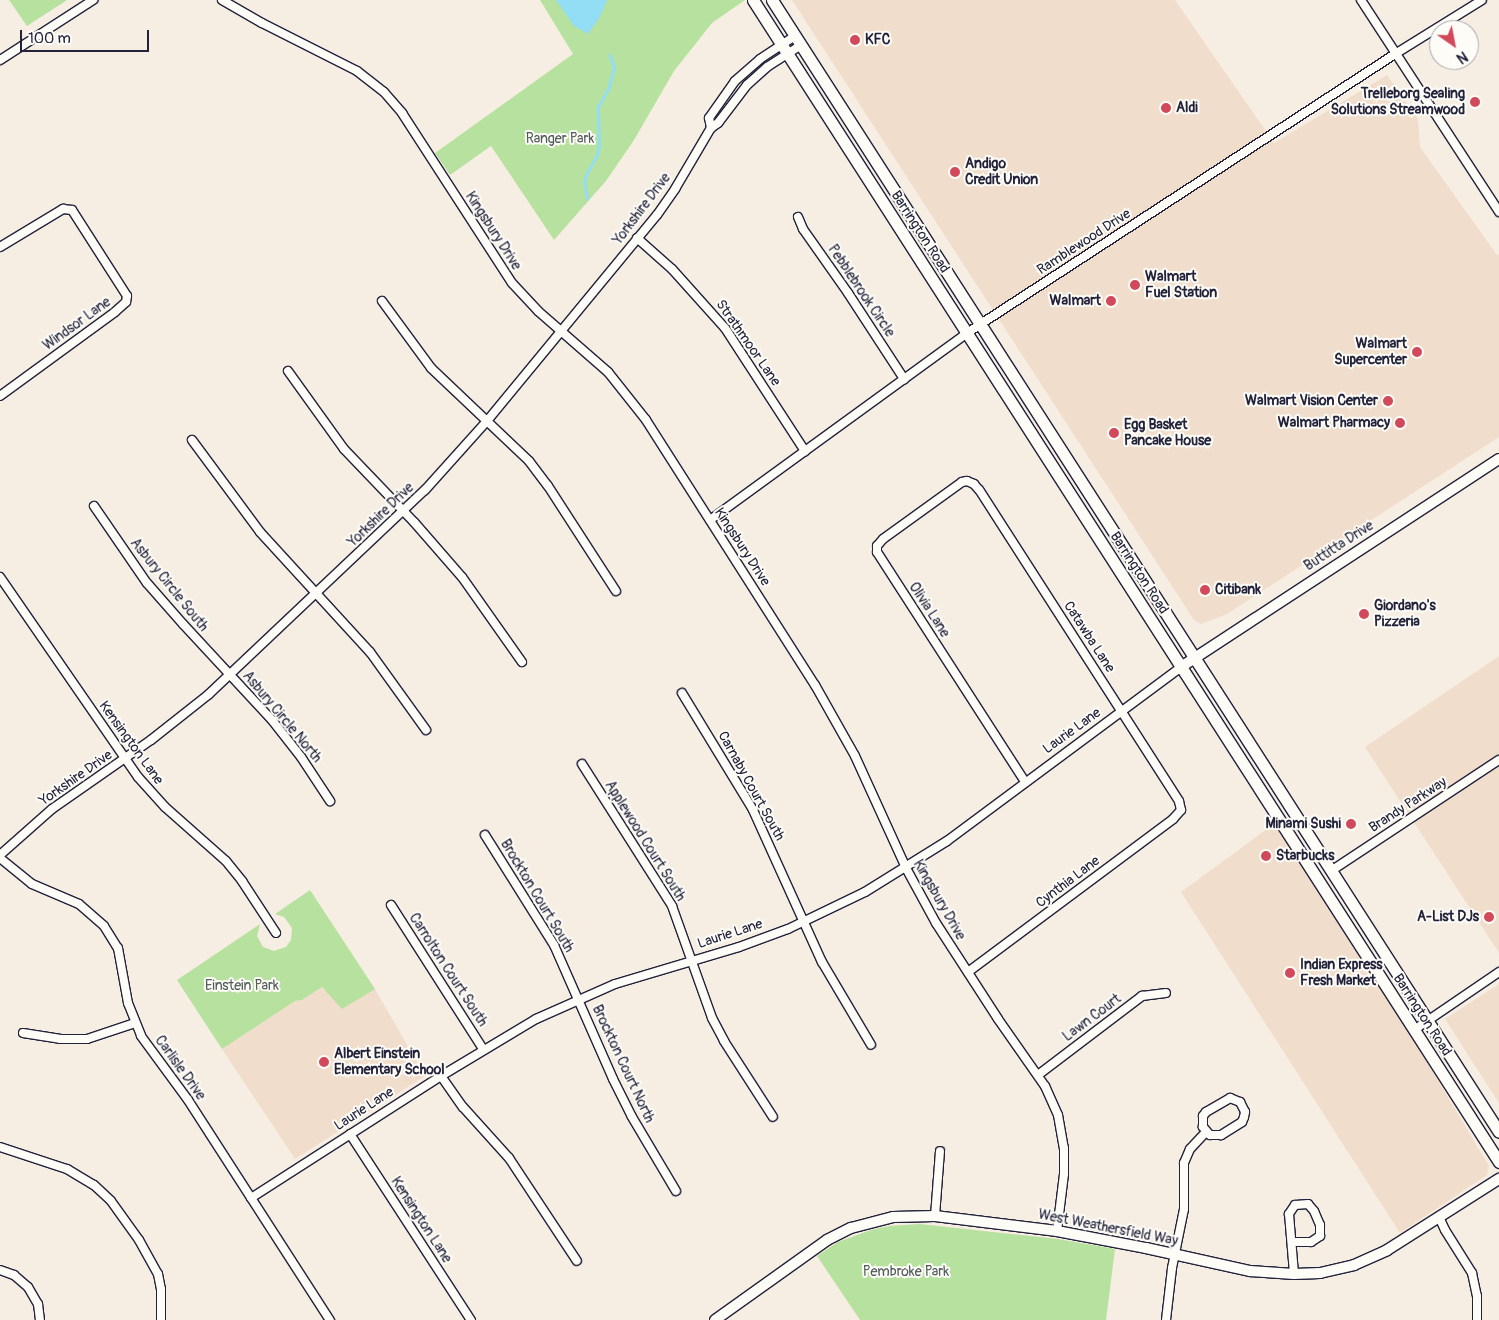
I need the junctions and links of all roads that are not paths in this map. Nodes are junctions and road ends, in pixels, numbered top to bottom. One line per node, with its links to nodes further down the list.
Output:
1 (93, 0): 10 (street)
2 (222, 0): 18 (street, Kingsbury Drive)
3 (753, 0): 8 (main road, Barrington Road)
4 (772, 0): 7 (main road, Barrington Road)
5 (1361, 0): 9 (street)
6 (1482, 0): 9 (street, Ramblewood Drive)
7 (798, 41): 8 (street, Yorkshire Drive); 17 (main road, Barrington Road)
8 (785, 49): 11 (street, Yorkshire Drive); 11 (street, Yorkshire Drive); 19 (main road, Barrington Road)
9 (1395, 54): 12 (street); 17 (street, Ramblewood Drive)
10 (0, 60)
11 (711, 128): 14 (street, Yorkshire Drive)
12 (1499, 212)
13 (798, 217): 21 (street, Pebblebrook Circle)
14 (637, 238): 18 (street, Yorkshire Drive); 25 (street, Strathmoor Lane)
15 (0, 247): 22 (street, Windsor Lane)
16 (382, 301): 23 (street)
17 (980, 324): 19 (street, Ramblewood Drive); 34 (main road, Barrington Road)
18 (562, 331): 23 (street, Yorkshire Drive); 30 (street, Kingsbury Drive)
19 (967, 332): 21 (street, Ramblewood Drive); 36 (main road, Barrington Road)
20 (288, 371): 29 (street)
21 (904, 379): 25 (street, Ramblewood Drive)
22 (0, 396)
23 (487, 421): 29 (street, Yorkshire Drive); 32 (street)
24 (192, 440): 33 (street)
25 (805, 451): 30 (street, Ramblewood Drive)
26 (1499, 459): 34 (street, Buttitta Drive)
27 (970, 481): 39 (street, Catawba Lane); 44 (street, Olivia Lane)
28 (94, 506): 37 (street, Asbury Circle South)
29 (404, 511): 33 (street, Yorkshire Drive); 35 (street)
30 (710, 520): 49 (street, Kingsbury Drive)
31 (0, 577): 41 (street, Kensington Lane)
32 (616, 591)
33 (317, 594): 37 (street, Yorkshire Drive); 40 (street)
34 (1195, 657): 36 (street, Laurie Lane); 50 (main road, Barrington Road)
35 (522, 662)
36 (1181, 667): 39 (street, Laurie Lane); 61 (main road, Barrington Road)
37 (231, 675): 41 (street, Yorkshire Drive); 45 (street, Asbury Circle North)
38 (682, 694): 52 (street, Carnaby Court South)
39 (1122, 711): 44 (street, Laurie Lane); 46 (street, Catawba Lane)
40 (426, 730)
41 (125, 759): 48 (street, Yorkshire Drive); 53 (street, Kensington Lane)
42 (1499, 760): 50 (street, Brandy Parkway)
43 (582, 764): 54 (street, Applewood Court South)
44 (1025, 782): 49 (street, Laurie Lane)
45 (330, 801)
46 (1181, 810): 55 (street, Cynthia Lane)
47 (485, 835): 58 (street, Brockton Court South)
48 (0, 857): 60 (street, Carlisle Drive)
49 (906, 868): 52 (street, Laurie Lane); 55 (street, Kingsbury Drive)
50 (1331, 871): 59 (main road, Barrington Road)
51 (391, 905): 64 (street, Carrolton Court South)
52 (803, 922): 54 (street, Laurie Lane); 63 (street, Carnaby Court South)
53 (276, 933)
54 (692, 961): 58 (street, Laurie Lane); 67 (street, Applewood Court South)
55 (968, 972): 65 (street, Kingsbury Drive)
56 (1499, 972): 59 (street)
57 (1166, 993): 65 (street, Lawn Court)
58 (579, 999): 64 (street, Laurie Lane); 75 (street, Brockton Court North)
59 (1429, 1020): 61 (street); 69 (main road, Barrington Road)
60 (135, 1023): 62 (street); 76 (street, Carlisle Drive)
61 (1414, 1030): 73 (main road, Barrington Road)
62 (23, 1033)
63 (871, 1045)
64 (483, 1049): 66 (street, Laurie Lane)
65 (1038, 1074): 79 (street, Kingsbury Drive)
66 (441, 1076): 70 (street, Laurie Lane); 82 (street)
67 (773, 1116)
68 (1206, 1132): 68 (street); 81 (street)
69 (1499, 1132)
70 (350, 1134): 76 (street, Laurie Lane); 88 (street, Kensington Lane)
71 (0, 1147): 86 (street)
72 (940, 1151): 77 (street)
73 (1499, 1162)
74 (1499, 1179): 78 (street, West Weathersfield Way)
75 (676, 1191)
76 (251, 1198): 87 (street, Carlisle Drive)
77 (935, 1216): 79 (street, West Weathersfield Way); 89 (street, West Weathersfield Way)
78 (1439, 1217): 84 (street, West Weathersfield Way); 91 (street)
79 (1057, 1231): 81 (street, West Weathersfield Way)
80 (1292, 1242): 80 (street); 84 (street)
81 (1175, 1255): 84 (street, West Weathersfield Way); 90 (street)
82 (577, 1261)
83 (0, 1270): 85 (street)
84 (1294, 1274)
85 (40, 1320)
86 (161, 1320)
87 (330, 1320)
88 (471, 1320)
89 (715, 1320)
90 (1166, 1320)
91 (1477, 1320)

